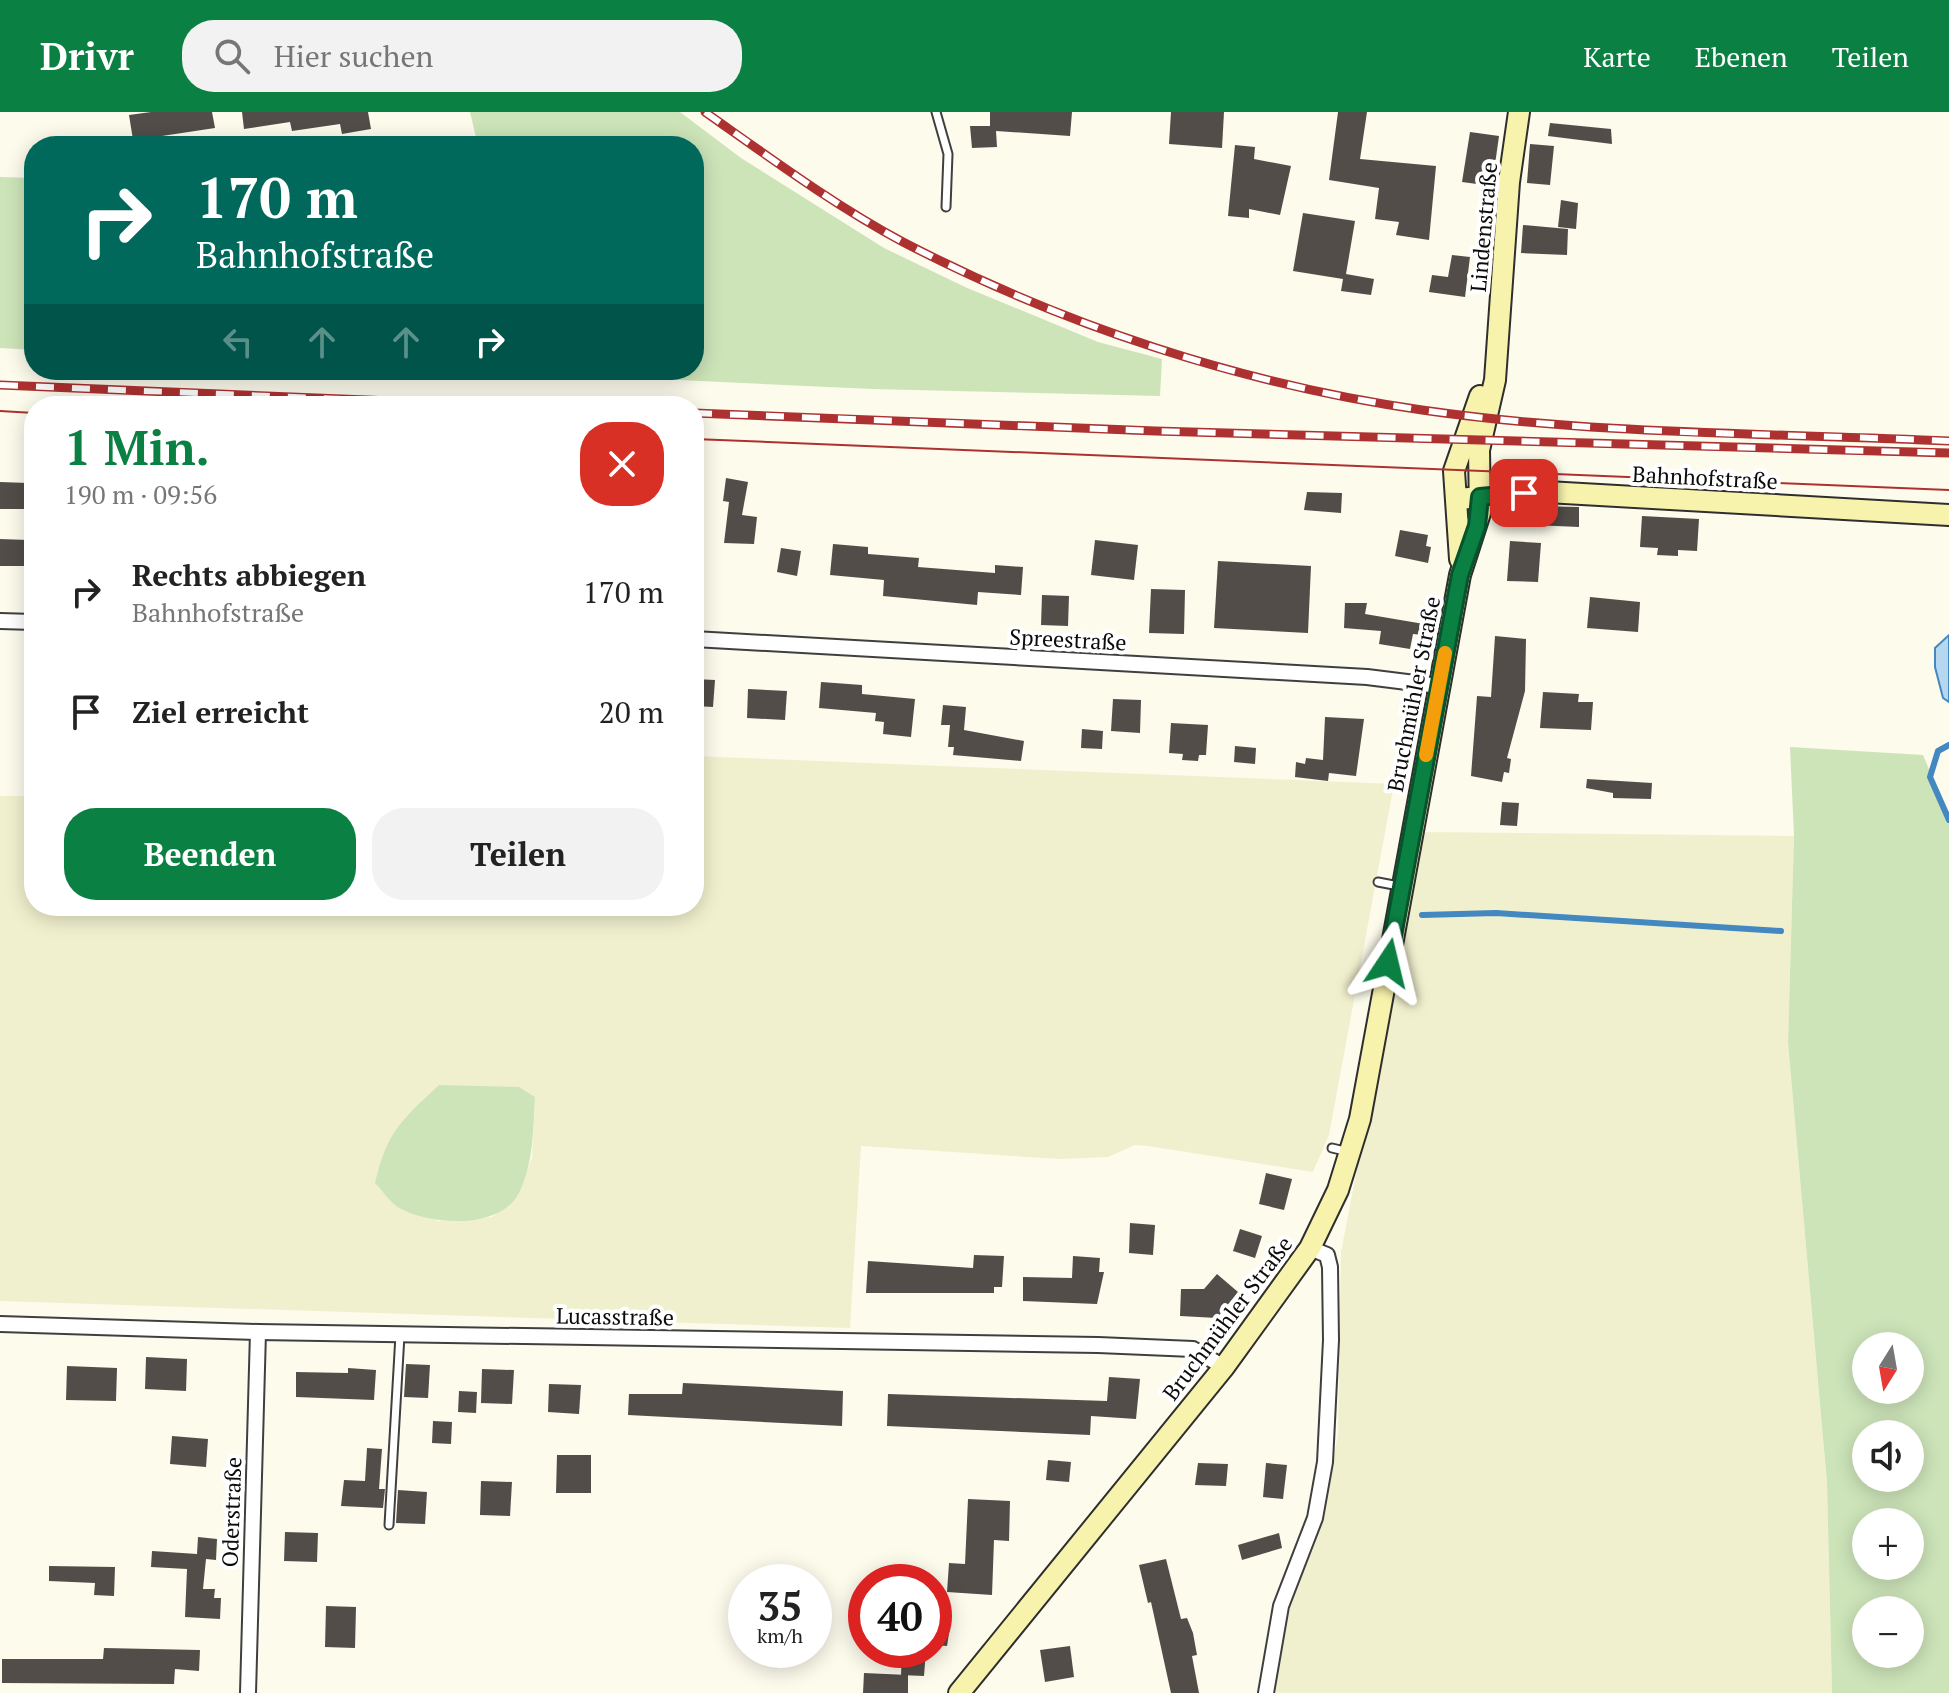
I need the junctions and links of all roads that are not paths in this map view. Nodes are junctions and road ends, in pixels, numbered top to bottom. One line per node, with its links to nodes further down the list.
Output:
1 (936, 112): 3 (lane)
2 (1519, 112): 4 (street, Lindenstraße)
3 (946, 207)
4 (1497, 347): 5 (street, Lindenstraße); 6 (street, Lindenstraße)
5 (1480, 497): 6 (street, Bahnhofstraße); 7 (street, Bahnhofstraße); 8 (street, Bruchmühler Straße)
6 (1457, 499): 8 (street, Bruchmühler Straße)
7 (1949, 515)
8 (1460, 575): 12 (street, Bruchmühler Straße)
9 (0, 621): 10 (street)
10 (24, 622)
11 (704, 640): 12 (street, Spreestraße)
12 (1439, 686): 14 (street, Bruchmühler Straße)
13 (1378, 882): 14 (lane)
14 (1402, 886): 15 (street, Bruchmühler Straße)
15 (1310, 1248): 19 (street, Bruchmühler Straße); 23 (street)
16 (0, 1324): 17 (street, Lucasstraße)
17 (258, 1332): 18 (street, Lucasstraße); 21 (street, Oderstraße)
18 (400, 1335): 19 (street, Lucasstraße); 20 (lane)
19 (1224, 1367): 22 (street, Bruchmühler Straße)
20 (389, 1525)
21 (248, 1693)
22 (959, 1693)
23 (1266, 1693)

